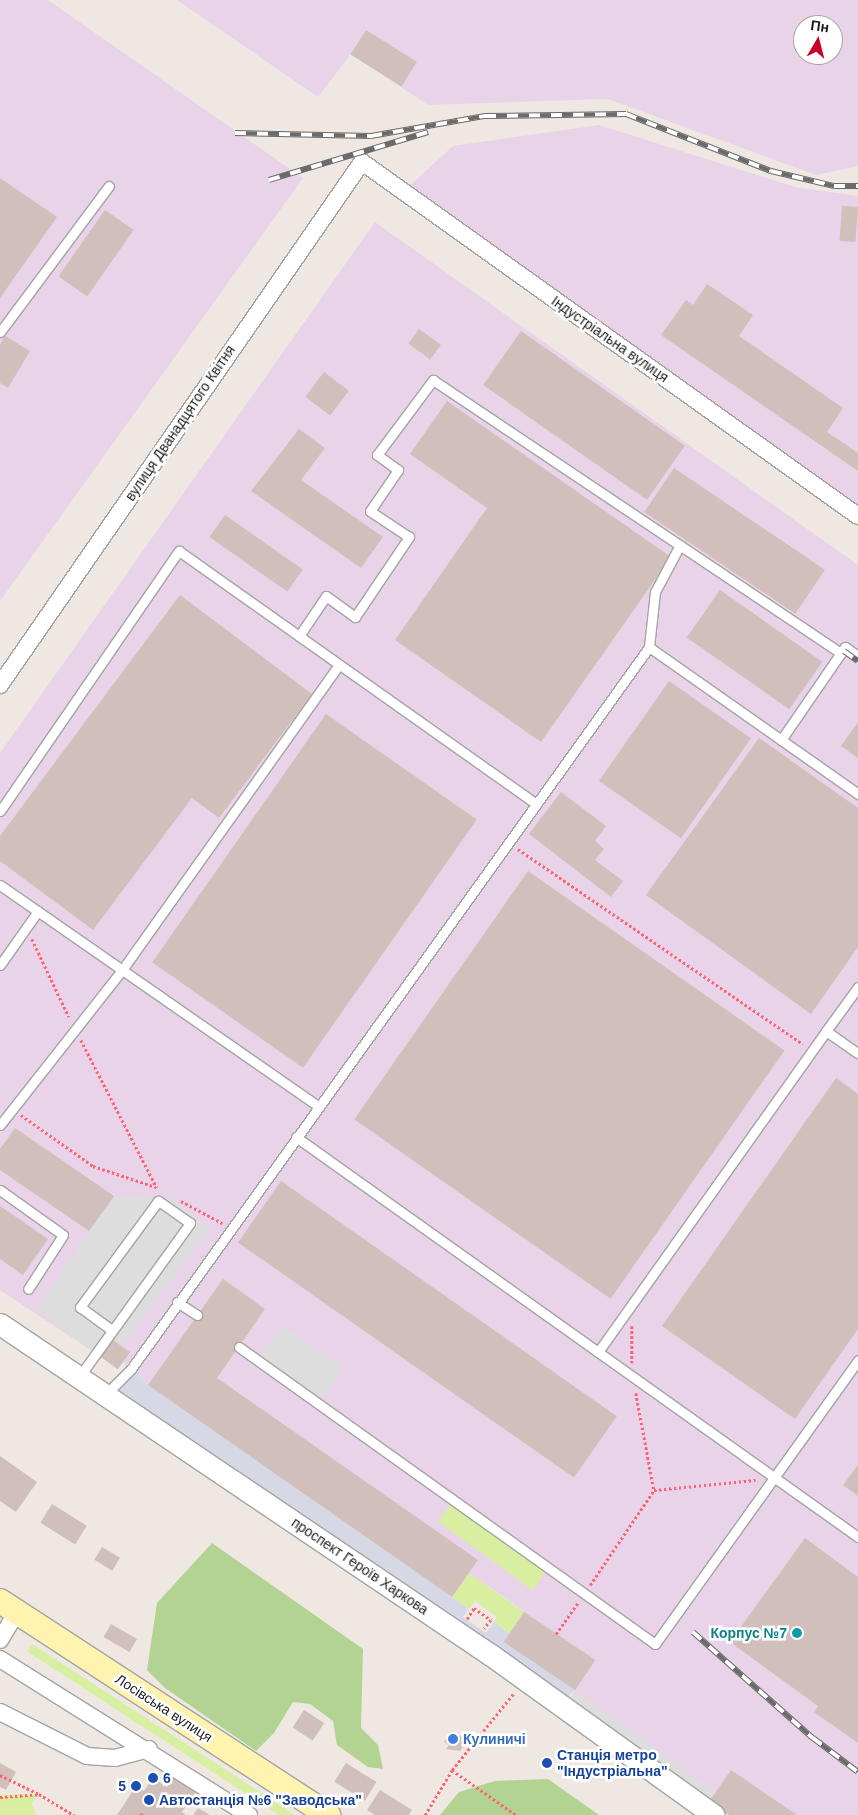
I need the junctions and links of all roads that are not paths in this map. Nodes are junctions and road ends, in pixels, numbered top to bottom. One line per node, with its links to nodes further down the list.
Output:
1 (362, 162): 4 (street, Індустріальна вулиця); 11 (street, вулиця Дванадцятого Квітня)
2 (109, 186): 3 (lane)
3 (0, 332)
4 (858, 516)
5 (680, 545): 6 (lane); 7 (lane); 8 (lane)
6 (299, 636): 10 (lane); 15 (lane)
7 (649, 647): 12 (lane); 14 (lane)
8 (842, 653): 9 (lane); 12 (lane)
9 (858, 656)
10 (339, 665): 14 (lane); 19 (lane)
11 (0, 685)
12 (781, 740): 13 (lane)
13 (858, 794)
14 (536, 804): 23 (lane)
15 (0, 810)
16 (0, 884): 17 (lane)
17 (38, 911): 18 (lane); 19 (lane)
18 (0, 965)
19 (122, 970): 23 (lane); 24 (lane)
20 (858, 987): 21 (lane)
21 (826, 1031): 22 (lane); 33 (lane)
22 (858, 1053)
23 (318, 1106): 25 (lane)
24 (0, 1125)
25 (296, 1138): 28 (lane); 33 (lane)
26 (0, 1190): 27 (lane)
27 (28, 1288)
28 (177, 1302): 29 (lane); 36 (lane)
29 (197, 1315)
30 (0, 1324): 35 (street, проспект Героїв Харкова)
31 (110, 1329): 31 (lane); 35 (lane)
32 (239, 1346): 37 (lane)
33 (598, 1352): 37 (lane)
34 (858, 1360): 37 (lane)
35 (79, 1377): 36 (street, проспект Героїв Харкова)
36 (106, 1394): 46 (street, проспект Героїв Харкова)
37 (775, 1478): 38 (lane)
38 (858, 1537)
39 (9, 1607): 40 (street); 45 (main road, Лосівська вулиця)
40 (0, 1640)
41 (0, 1659): 43 (street)
42 (0, 1712): 43 (street)
43 (149, 1749): 44 (street)
44 (249, 1815)
45 (328, 1815)
46 (714, 1815)

